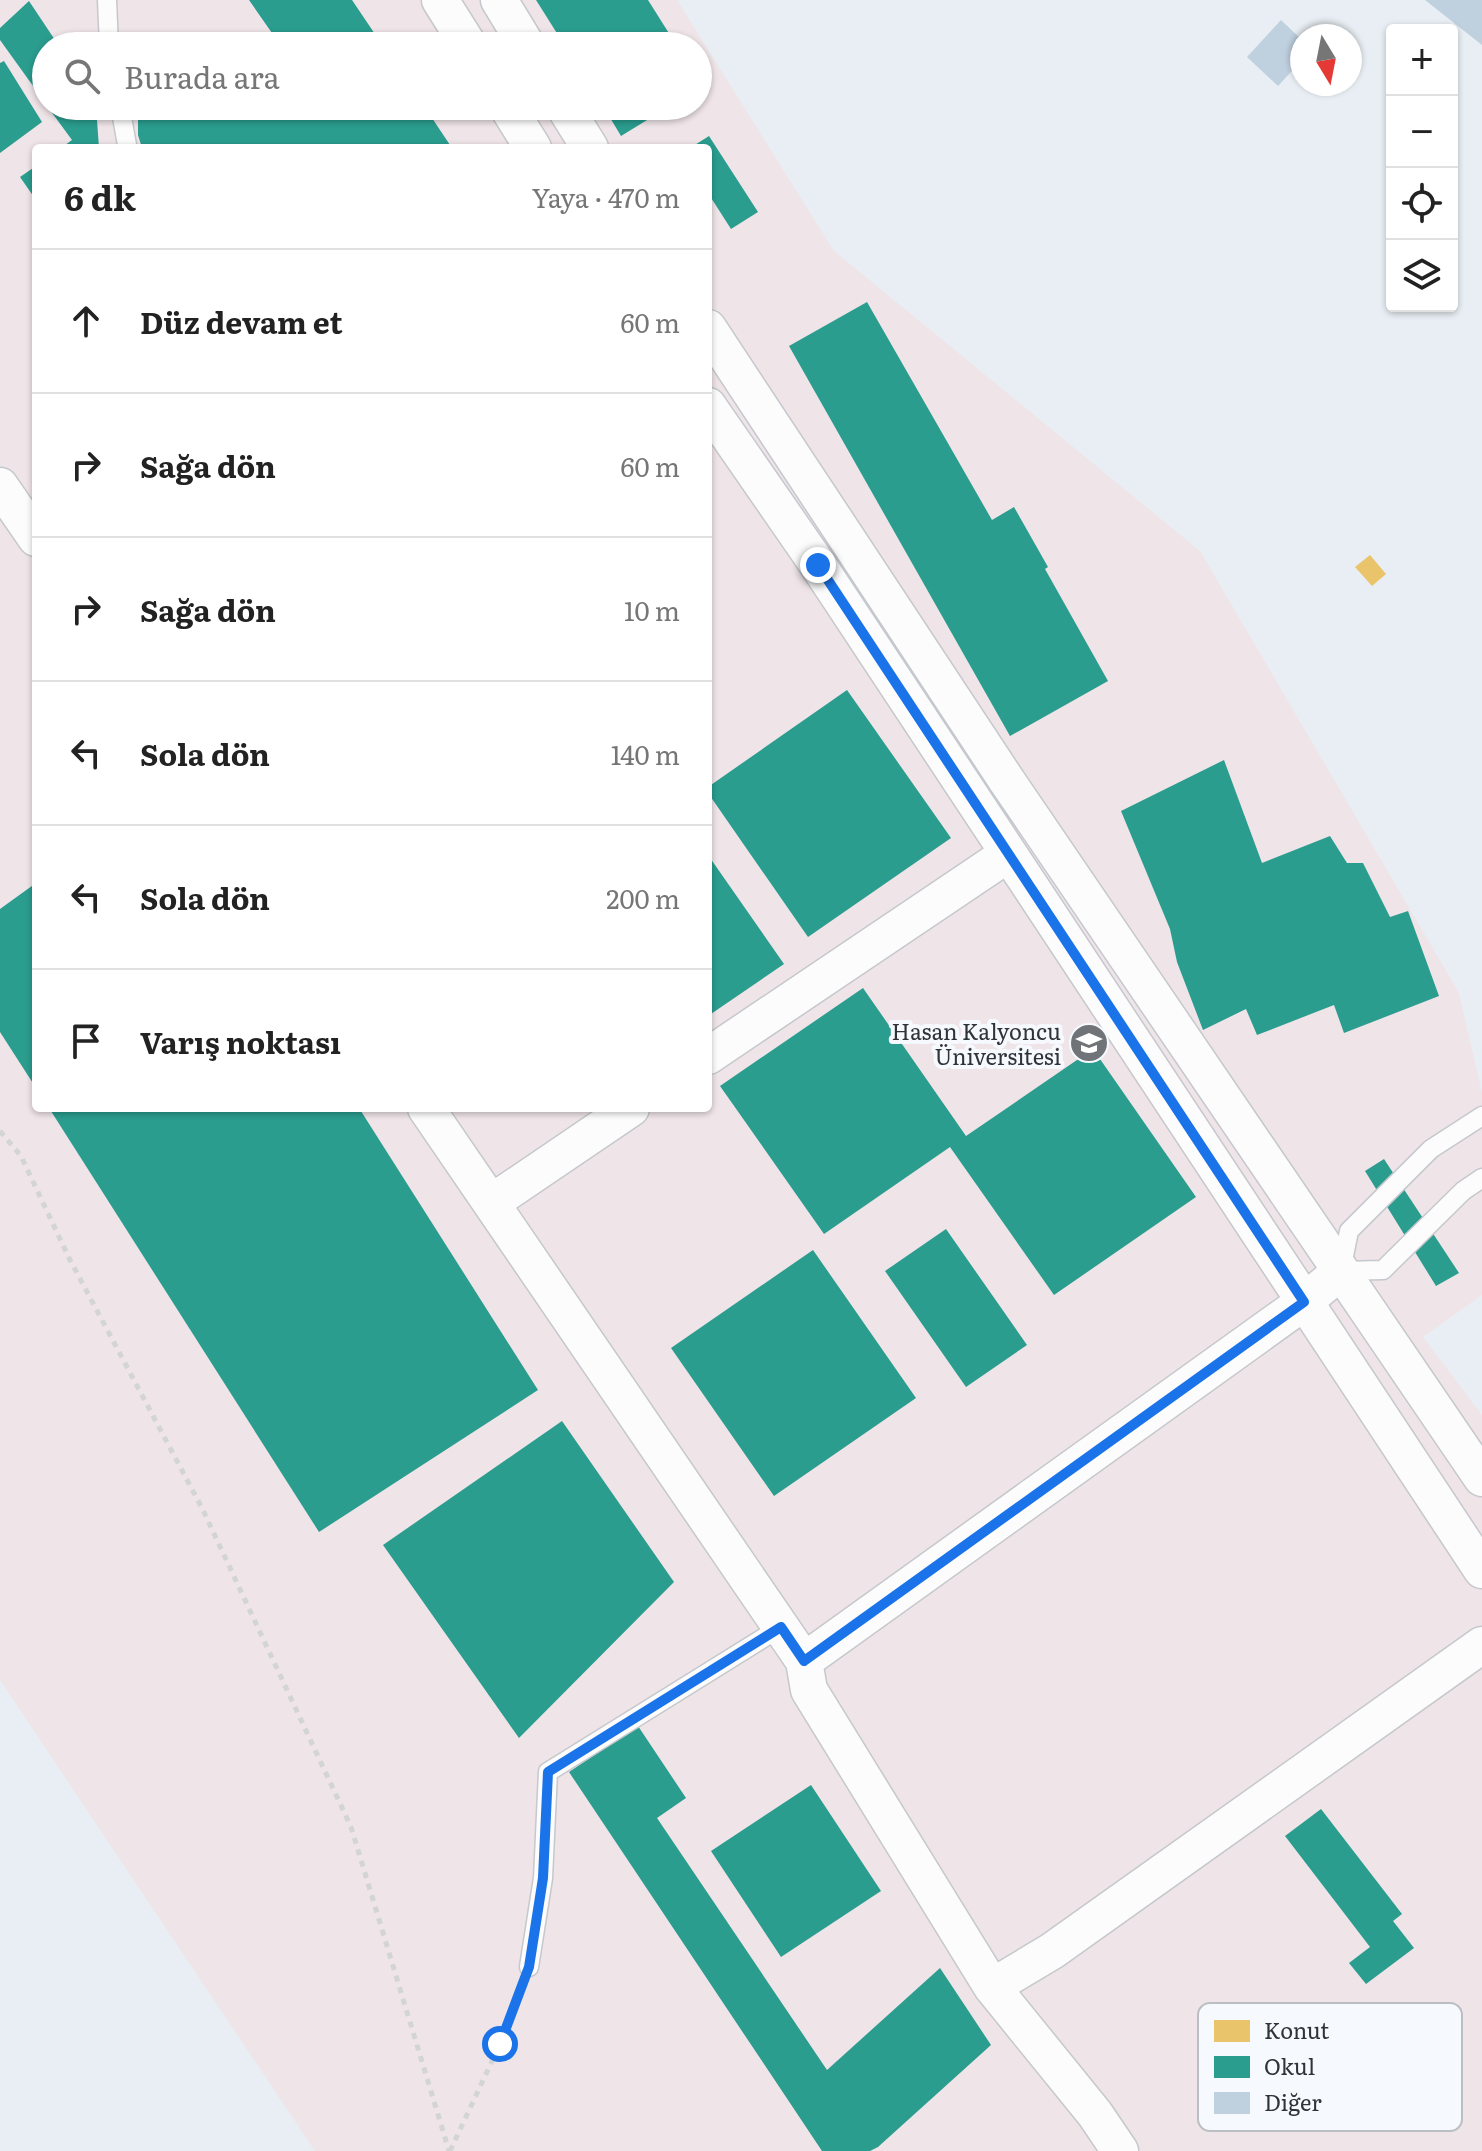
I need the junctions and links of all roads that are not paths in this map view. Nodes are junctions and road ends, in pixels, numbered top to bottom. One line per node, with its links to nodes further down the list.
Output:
1 (107, 0): 4 (lane)
2 (440, 0): 5 (street)
3 (499, 0): 6 (street)
4 (108, 32)
5 (460, 32)
6 (518, 32)
7 (123, 120): 10 (lane)
8 (516, 120): 11 (street)
9 (573, 120): 12 (street)
10 (127, 144)
11 (531, 144)
12 (588, 144)
13 (712, 334): 24 (street)
14 (712, 412): 17 (street)
15 (0, 486): 16 (street)
16 (32, 532)
17 (1008, 854): 18 (street); 25 (street)
18 (712, 1053)
19 (429, 1112): 23 (street)
20 (625, 1112): 23 (street)
21 (1482, 1116): 24 (lane)
22 (1482, 1178): 24 (lane)
23 (491, 1203): 28 (street)
24 (1341, 1271): 25 (street); 26 (street)
25 (1304, 1302): 27 (street); 30 (street)
26 (1482, 1478)
27 (1482, 1570)
28 (781, 1627): 30 (street); 31 (lane)
29 (1482, 1645): 32 (street)
30 (804, 1661): 32 (street)
31 (529, 1967)
32 (992, 1987): 33 (street)
33 (1120, 2151)

